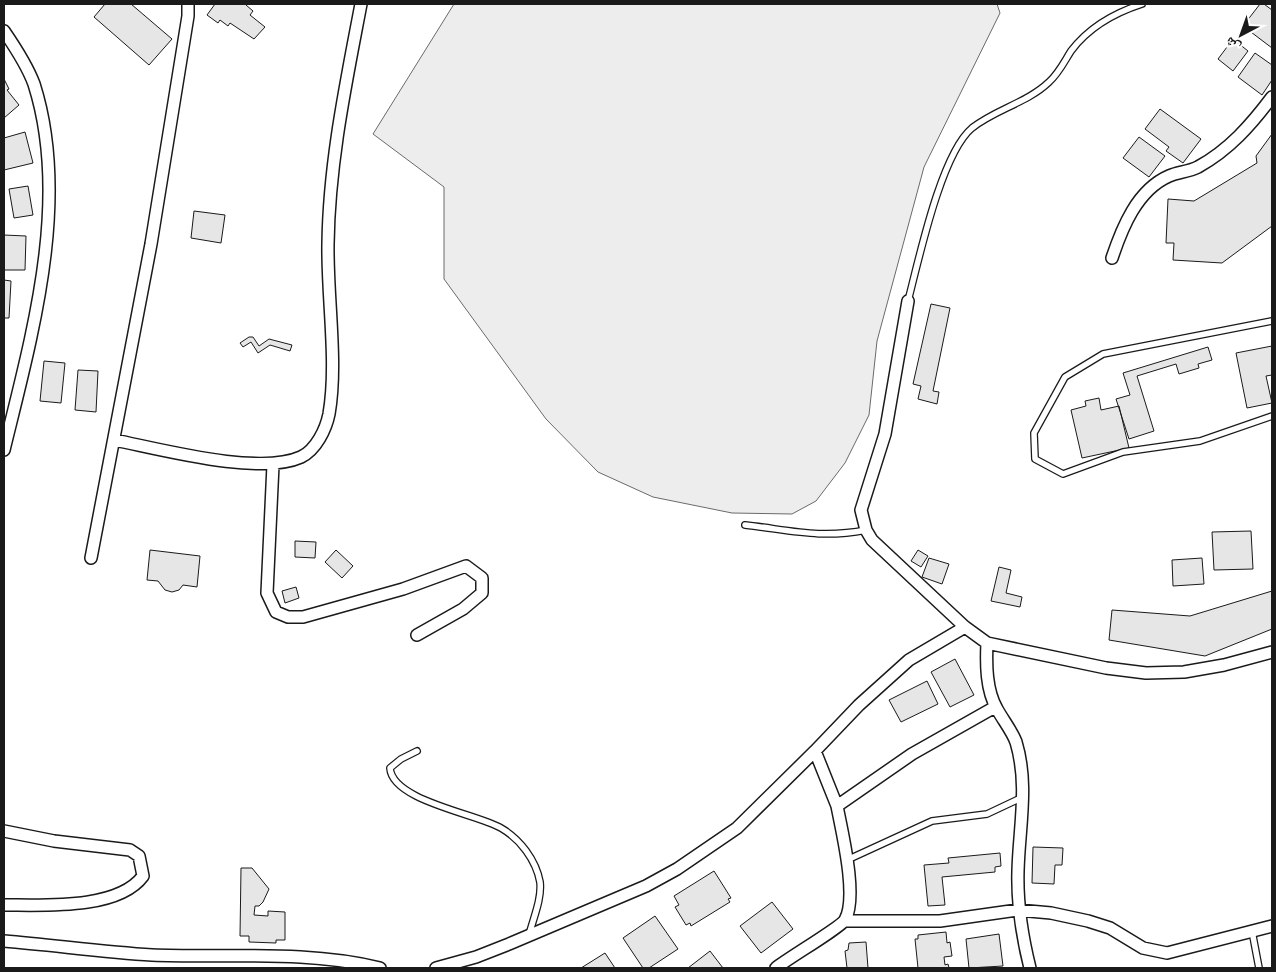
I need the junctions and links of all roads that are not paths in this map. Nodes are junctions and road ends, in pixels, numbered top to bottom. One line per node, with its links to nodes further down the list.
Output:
1 (188, 4): 10 (street)
2 (361, 4): 12 (street)
3 (1142, 4): 7 (lane)
4 (4, 31): 11 (street)
5 (1272, 97): 6 (street)
6 (1112, 258)
7 (908, 300): 14 (street)
8 (1272, 320): 9 (lane)
9 (1272, 416)
10 (114, 440): 12 (street); 15 (street)
11 (4, 450)
12 (273, 464): 17 (street)
13 (745, 526): 14 (lane)
14 (866, 530): 16 (street)
15 (91, 558)
16 (965, 627): 18 (street); 22 (street)
17 (417, 635)
18 (987, 642): 19 (street); 20 (street)
19 (1272, 652)
20 (995, 707): 23 (street); 24 (street)
21 (418, 750): 32 (lane)
22 (816, 752): 24 (street); 32 (street)
23 (1023, 797): 26 (lane); 28 (street)
24 (837, 806): 26 (street)
25 (4, 831): 27 (street)
26 (847, 860): 29 (street)
27 (4, 905)
28 (1018, 910): 29 (street); 31 (street); 37 (street)
29 (845, 921): 36 (street)
30 (1272, 926): 31 (street)
31 (1252, 930): 38 (lane)
32 (528, 937): 35 (street)
33 (4, 941): 34 (street)
34 (380, 968)
35 (436, 968)
36 (776, 968)
37 (1030, 968)
38 (1259, 968)

